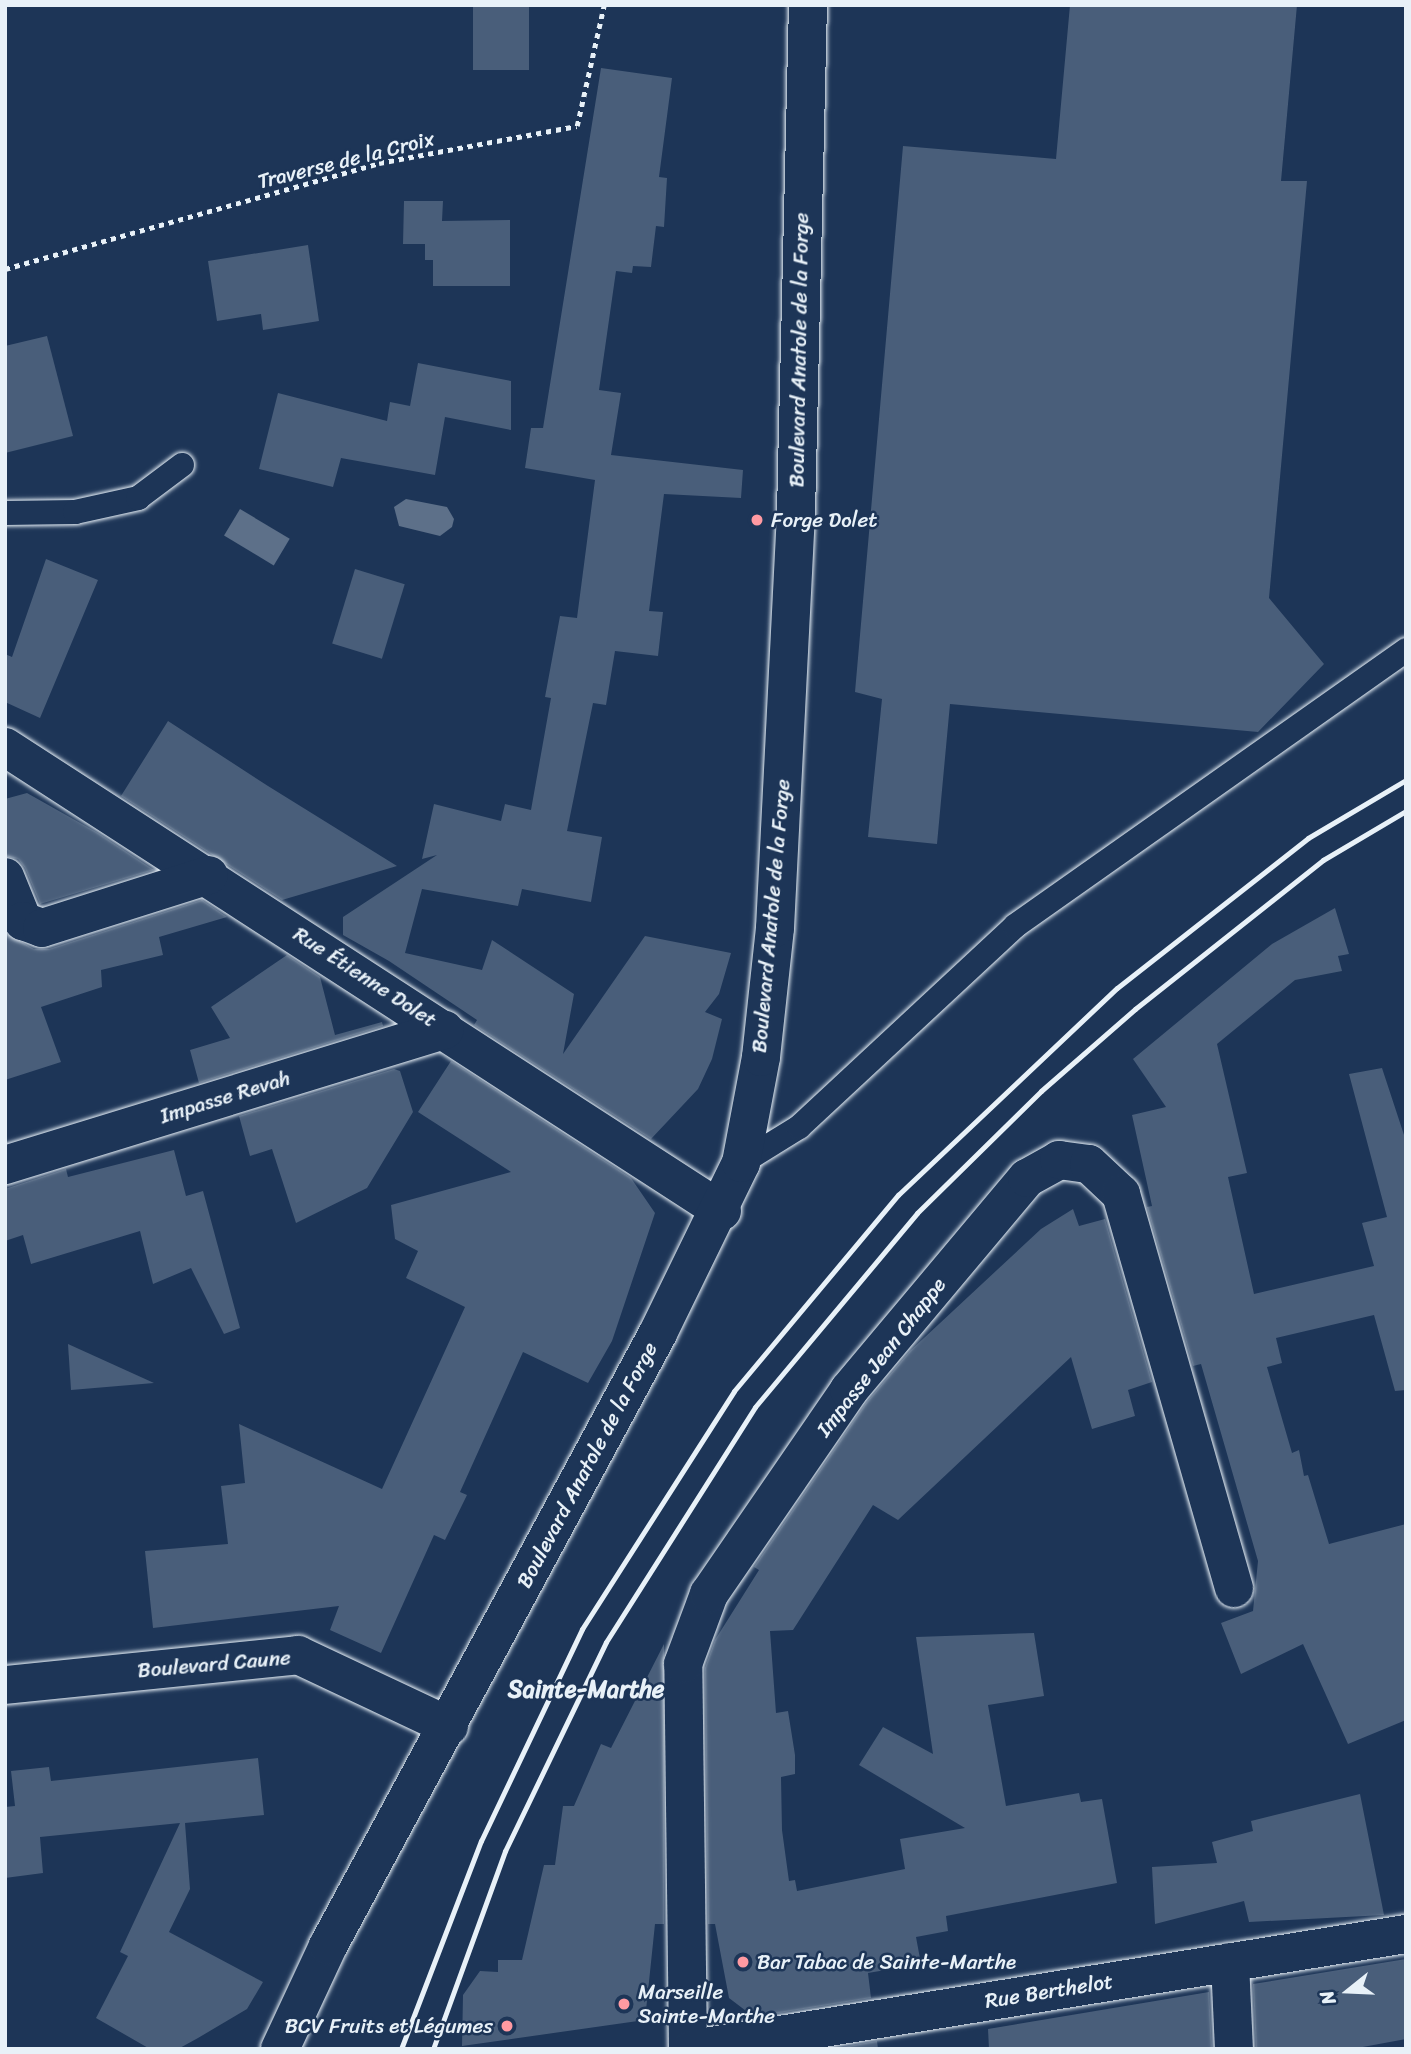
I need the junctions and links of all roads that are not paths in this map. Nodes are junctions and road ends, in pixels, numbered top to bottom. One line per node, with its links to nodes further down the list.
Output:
1 (808, 5): 9 (street, Boulevard Anatole de la Forge)
2 (182, 466): 3 (lane)
3 (5, 513)
4 (1406, 650): 9 (lane)
5 (5, 747): 6 (street, Rue Étienne Dolet)
6 (209, 875): 7 (street); 8 (street, Rue Étienne Dolet)
7 (5, 877)
8 (445, 1030): 10 (street, Impasse Revah); 11 (street, Rue Étienne Dolet)
9 (741, 1163): 11 (street, Boulevard Anatole de la Forge)
10 (5, 1165)
11 (722, 1211): 14 (street, Boulevard Anatole de la Forge)
12 (1234, 1588): 18 (street, Impasse Jean Chappe)
13 (5, 1685): 14 (street, Boulevard Caune)
14 (449, 1726): 17 (street, Boulevard Anatole de la Forge)
15 (1406, 1934): 16 (street, Rue Berthelot)
16 (1230, 1962): 18 (street, Rue Berthelot); 19 (street)
17 (280, 2049)
18 (690, 2049)
19 (1234, 2049)

